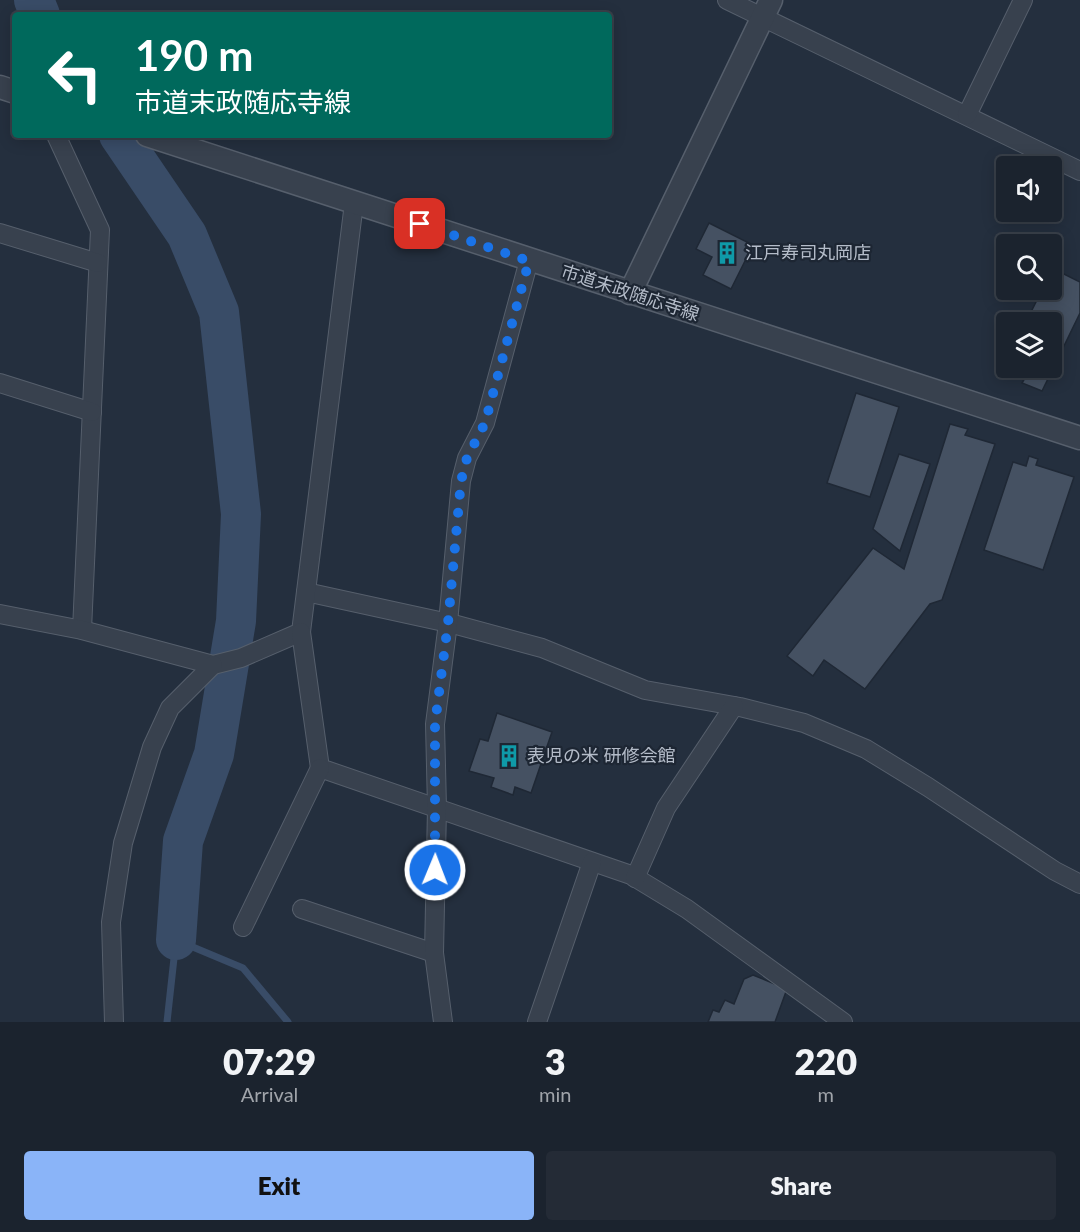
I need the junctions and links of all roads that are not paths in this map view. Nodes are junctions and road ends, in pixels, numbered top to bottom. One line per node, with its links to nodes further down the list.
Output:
1 (727, 0): 3 (street)
2 (1023, 0): 4 (street)
3 (767, 9): 4 (street); 12 (street)
4 (967, 116): 7 (street)
5 (57, 138): 11 (street)
6 (156, 138): 8 (street, 市道末政随応寺線)
7 (1080, 171)
8 (354, 203): 10 (street, 市道末政随応寺線); 16 (street)
9 (0, 233): 11 (street)
10 (529, 261): 12 (street, 市道末政随応寺線); 18 (street)
11 (98, 263): 14 (street)
12 (630, 293): 15 (street, 市道末政随応寺線)
13 (0, 383): 14 (street)
14 (92, 412): 19 (street)
15 (1080, 438)
16 (306, 592): 18 (street); 20 (street)
17 (0, 614): 19 (street)
18 (448, 623): 22 (street); 24 (street)
19 (81, 630): 21 (street)
20 (301, 632): 21 (street); 23 (street)
21 (213, 665): 31 (street)
22 (734, 706): 26 (street); 27 (street)
23 (320, 768): 24 (street); 29 (street)
24 (436, 808): 25 (street); 30 (street)
25 (592, 861): 26 (street); 33 (street)
26 (635, 878): 34 (street)
27 (1080, 884)
28 (302, 909): 30 (street)
29 (243, 927)
30 (434, 952): 32 (street)
31 (114, 1022)
32 (442, 1022)
33 (537, 1022)
34 (843, 1022)

